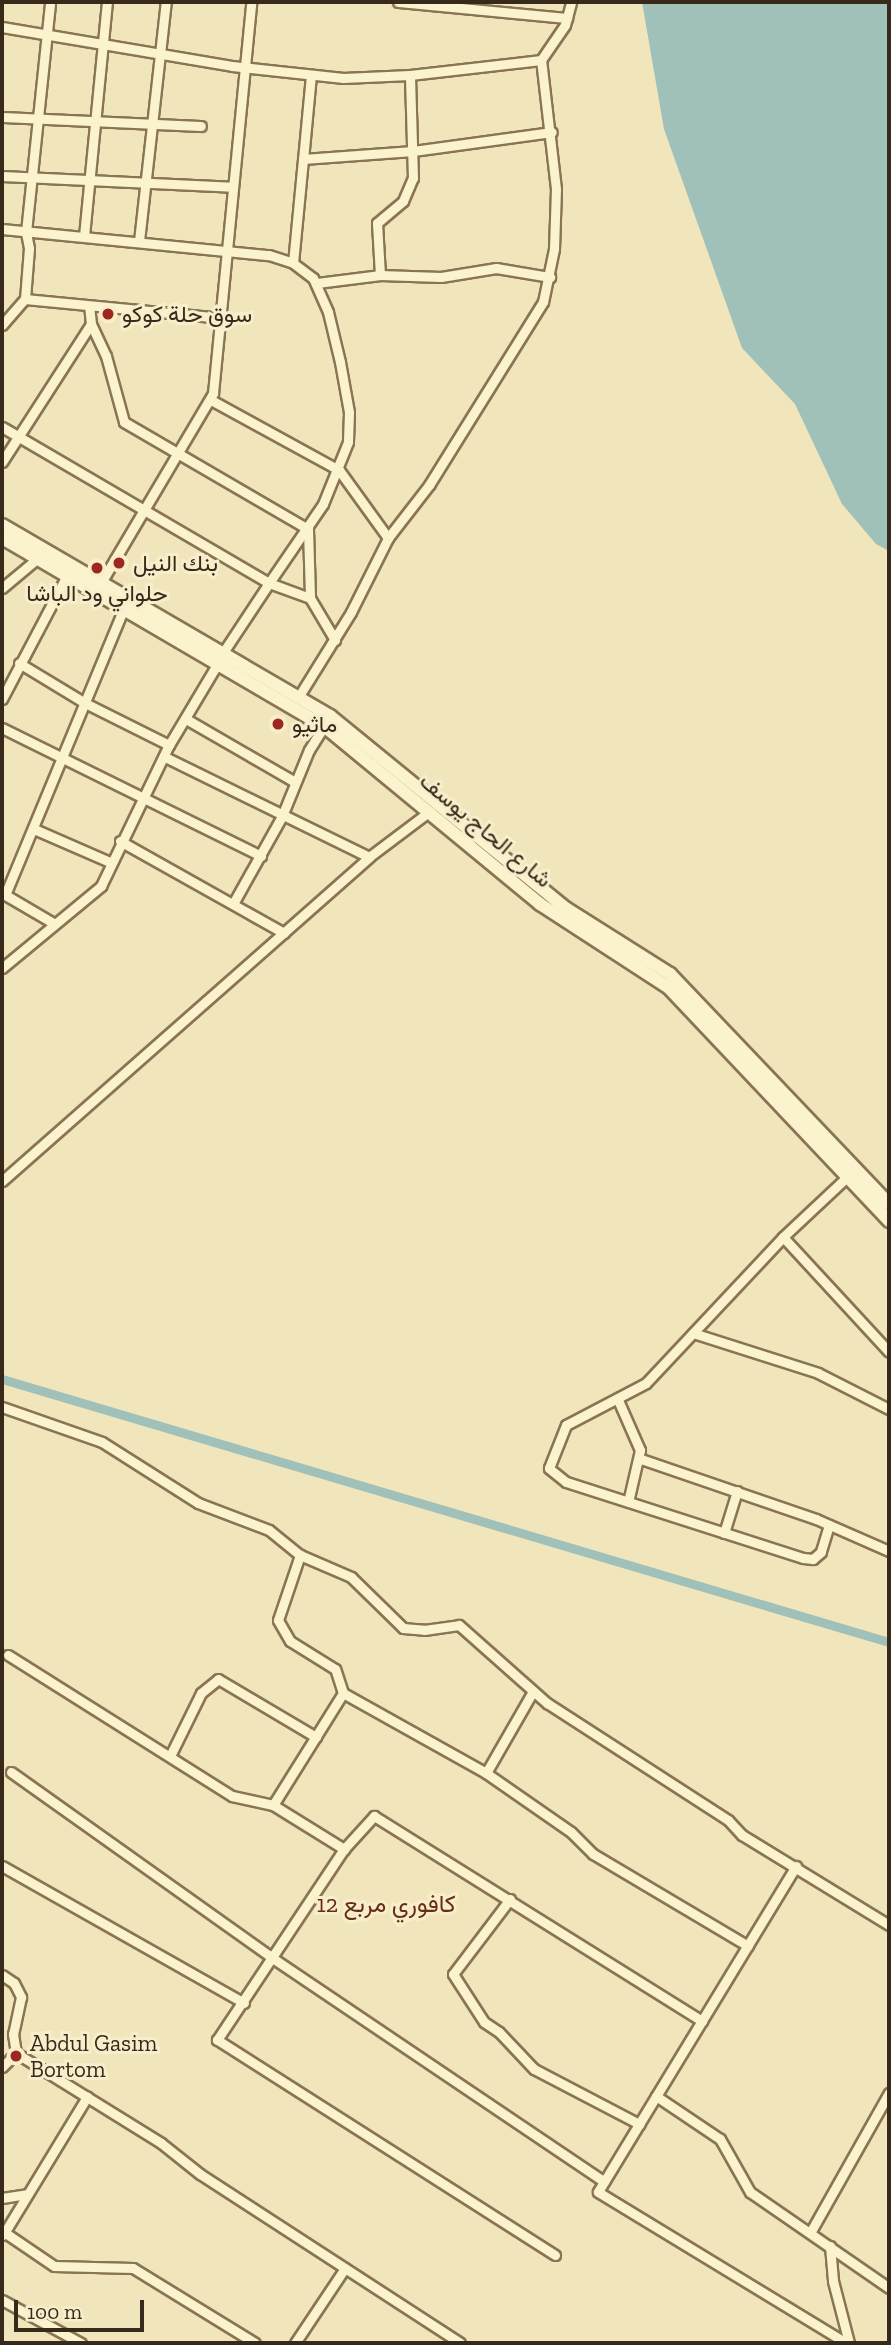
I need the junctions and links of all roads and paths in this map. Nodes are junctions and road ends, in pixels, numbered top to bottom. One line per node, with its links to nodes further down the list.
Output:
1 (50, 2): 9 (street)
2 (107, 2): 10 (street)
3 (166, 2): 11 (street)
4 (251, 2): 13 (street)
5 (398, 2): 7 (street)
6 (570, 2): 7 (street)
7 (568, 18): 12 (street)
8 (2, 27): 9 (street)
9 (46, 34): 10 (street); 17 (street)
10 (103, 44): 11 (street); 18 (street)
11 (160, 54): 13 (street); 19 (street)
12 (541, 60): 15 (street); 21 (street)
13 (243, 67): 14 (street); 28 (street)
14 (311, 75): 15 (street); 23 (street)
15 (410, 75): 22 (street)
16 (2, 117): 17 (street)
17 (37, 118): 18 (street); 25 (street)
18 (95, 122): 19 (street); 26 (street)
19 (152, 126): 20 (street); 27 (street)
20 (201, 126)
21 (552, 132): 22 (street); 36 (street)
22 (413, 151): 23 (street); 35 (street)
23 (303, 159): 34 (street)
24 (2, 176): 25 (street)
25 (31, 178): 26 (street); 30 (street)
26 (90, 181): 27 (street); 31 (street)
27 (146, 183): 28 (street); 32 (street)
28 (232, 187): 33 (street)
29 (2, 229): 30 (street)
30 (26, 232): 31 (street); 38 (street)
31 (84, 236): 32 (street)
32 (139, 241): 33 (street)
33 (228, 251): 34 (street); 40 (street)
34 (293, 263): 37 (street)
35 (380, 275): 36 (street); 37 (street)
36 (550, 277): 53 (street)
37 (317, 283): 48 (street)
38 (25, 299): 39 (street); 42 (street)
39 (89, 306): 40 (street); 41 (street)
40 (222, 318): 43 (street)
41 (91, 324): 45 (street); 46 (street)
42 (2, 325)
43 (211, 400): 46 (street); 48 (street)
44 (2, 427): 45 (street)
45 (17, 436): 47 (street); 49 (street)
46 (176, 455): 49 (street); 51 (street)
47 (2, 462)
48 (339, 470): 51 (street); 53 (street)
49 (143, 510): 56 (street); 57 (street)
50 (2, 525): 56 (main road, شارع الحاج يوسف)
51 (309, 529): 57 (street); 59 (street)
52 (2, 538): 54 (main road, شارع الحاج يوسف)
53 (388, 538): 61 (street)
54 (38, 558): 55 (main road, شارع الحاج يوسف); 58 (street)
55 (67, 575): 60 (main road, شارع الحاج يوسف); 63 (street)
56 (102, 581): 62 (main road, شارع الحاج يوسف)
57 (269, 583): 59 (street); 62 (street)
58 (2, 588)
59 (310, 598): 61 (street)
60 (124, 608): 62 (main road, شارع الحاج يوسف); 66 (street)
61 (335, 640): 64 (street)
62 (222, 656): 64 (main road, شارع الحاج يوسف); 67 (street); 68 (main road, شارع الحاج يوسف)
63 (19, 663): 65 (street); 66 (street)
64 (299, 695): 89 (main road, شارع الحاج يوسف)
65 (2, 699)
66 (85, 704): 70 (street); 72 (street)
67 (186, 719): 70 (street); 73 (street)
68 (324, 726): 73 (street); 75 (main road, شارع الحاج يوسف)
69 (2, 728): 72 (street)
70 (169, 745): 71 (street)
71 (165, 757): 74 (street); 76 (street)
72 (63, 758): 74 (street); 77 (street)
73 (295, 782): 76 (street)
74 (142, 798): 78 (street); 79 (street)
75 (430, 811): 80 (street); 87 (main road, شارع الحاج يوسف)
76 (282, 816): 79 (street); 80 (street)
77 (34, 829): 81 (street); 82 (street)
78 (120, 841): 81 (street); 83 (street)
79 (261, 856): 83 (street)
80 (369, 857): 85 (street)
81 (110, 862): 84 (street)
82 (3, 894): 84 (street)
83 (234, 902): 85 (street)
84 (55, 924): 86 (street)
85 (284, 933): 88 (street)
86 (3, 966)
87 (848, 1176): 90 (main road, شارع الحاج يوسف); 91 (street)
88 (2, 1181)
89 (889, 1204)
90 (889, 1221)
91 (783, 1237): 92 (street); 93 (street)
92 (693, 1333): 94 (street); 96 (street)
93 (889, 1352)
94 (618, 1400): 97 (street); 99 (street)
95 (2, 1407): 103 (street)
96 (889, 1409)
97 (641, 1459): 98 (street); 99 (street)
98 (737, 1491): 100 (street); 101 (street)
99 (628, 1502): 101 (street)
100 (829, 1525): 101 (street); 102 (street)
101 (724, 1533)
102 (889, 1551)
103 (300, 1555): 105 (street); 106 (street)
104 (8, 1655): 108 (street)
105 (343, 1693): 107 (street); 110 (street)
106 (532, 1693): 110 (street); 114 (street)
107 (316, 1737): 108 (street); 111 (street)
108 (170, 1756): 111 (street)
109 (11, 1772): 118 (street)
110 (486, 1773): 117 (street)
111 (273, 1805): 112 (street)
112 (344, 1849): 115 (street); 118 (street)
113 (2, 1866): 120 (street)
114 (796, 1866): 116 (street); 117 (street)
115 (510, 1899): 121 (street); 127 (street)
116 (889, 1925)
117 (748, 1947): 121 (street)
118 (274, 1959): 120 (street); 128 (street)
119 (2, 1975): 122 (street)
120 (243, 2003): 134 (street)
121 (702, 2021): 125 (street)
122 (16, 2053): 123 (street); 126 (street)
123 (2, 2067)
124 (889, 2093): 131 (street)
125 (656, 2096): 127 (street); 131 (street)
126 (87, 2097): 129 (street); 135 (street)
127 (639, 2124): 128 (street)
128 (604, 2182): 142 (street)
129 (27, 2194): 130 (street); 132 (street)
130 (2, 2198)
131 (810, 2233): 133 (street)
132 (3, 2234): 139 (street)
133 (830, 2246): 136 (street); 142 (street)
134 (555, 2255)
135 (345, 2268): 140 (street); 141 (street)
136 (889, 2288)
137 (2, 2300): 138 (street)
138 (81, 2343)
139 (255, 2343)
140 (295, 2343)
141 (460, 2343)
142 (848, 2343)

